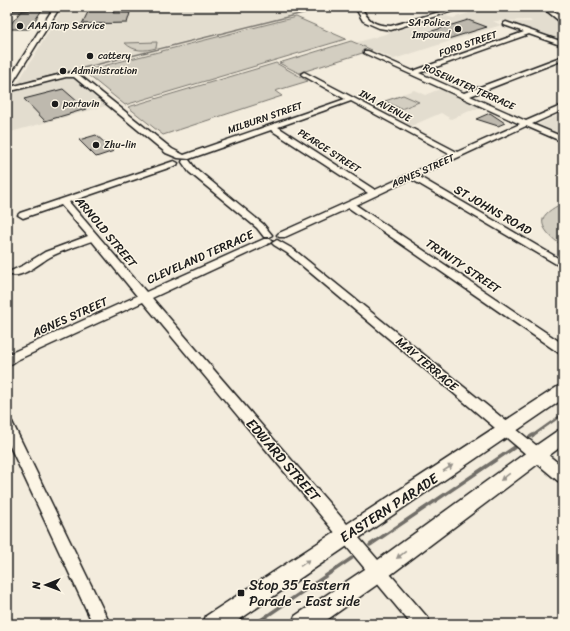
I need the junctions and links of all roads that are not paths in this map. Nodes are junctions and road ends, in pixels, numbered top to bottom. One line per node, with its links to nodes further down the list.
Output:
1 (28, 7): 2 (street); 6 (street)
2 (42, 7)
3 (57, 7): 16 (street)
4 (358, 7): 7 (street)
5 (546, 7): 8 (street)
6 (7, 8)
7 (459, 8)
8 (563, 22)
9 (506, 24): 10 (street)
10 (530, 32): 11 (street); 14 (street, FORD STREET)
11 (563, 44)
12 (366, 52): 14 (street, ROSEWATER TERRACE)
13 (563, 58): 18 (street)
14 (413, 73): 18 (street, ROSEWATER TERRACE)
15 (304, 74): 19 (street, INA AVENUE)
16 (7, 87)
17 (7, 90): 25 (street, MAY TERRACE)
18 (464, 96): 21 (street, ROSEWATER TERRACE)
19 (351, 99): 22 (street, MILBURN STREET); 24 (street, INA AVENUE)
20 (563, 107): 21 (street, AGNES STREET)
21 (526, 124): 23 (street, ROSEWATER TERRACE); 24 (street, AGNES STREET)
22 (272, 127): 25 (street, MILBURN STREET); 27 (street, PEARCE STREET)
23 (563, 140)
24 (457, 155): 26 (street, AGNES STREET)
25 (182, 162): 28 (street, MILBURN STREET); 32 (street, MAY TERRACE)
26 (412, 176): 27 (street, AGNES STREET); 33 (street, ST JOHNS ROAD)
27 (374, 193): 29 (street, AGNES STREET)
28 (63, 201): 30 (street, MILBURN STREET); 31 (street, ARNOLD STREET)
29 (349, 204): 32 (street, AGNES STREET); 36 (street, TRINITY STREET)
30 (23, 216)
31 (94, 237): 34 (street); 35 (street, ARNOLD STREET)
32 (275, 238): 35 (street, CLEVELAND TERRACE); 40 (street, MAY TERRACE)
33 (563, 265)
34 (15, 273)
35 (144, 297): 37 (street, AGNES STREET); 44 (street, EDWARD STREET)
36 (563, 350)
37 (7, 362)
38 (563, 391): 40 (main road, EASTERN PARADE)
39 (7, 426): 46 (street)
40 (507, 430): 42 (street, MAY TERRACE); 44 (main road, EASTERN PARADE, one-way to 40)
41 (563, 436): 42 (main road)
42 (537, 454): 43 (street, MAY TERRACE); 45 (main road, one-way to 45)
43 (563, 476)
44 (347, 535): 45 (street, EDWARD STREET); 47 (main road, EASTERN PARADE, one-way to 44)
45 (378, 572): 48 (main road); 49 (street, EDWARD STREET)
46 (102, 624)
47 (214, 624)
48 (303, 624)
49 (422, 624)

